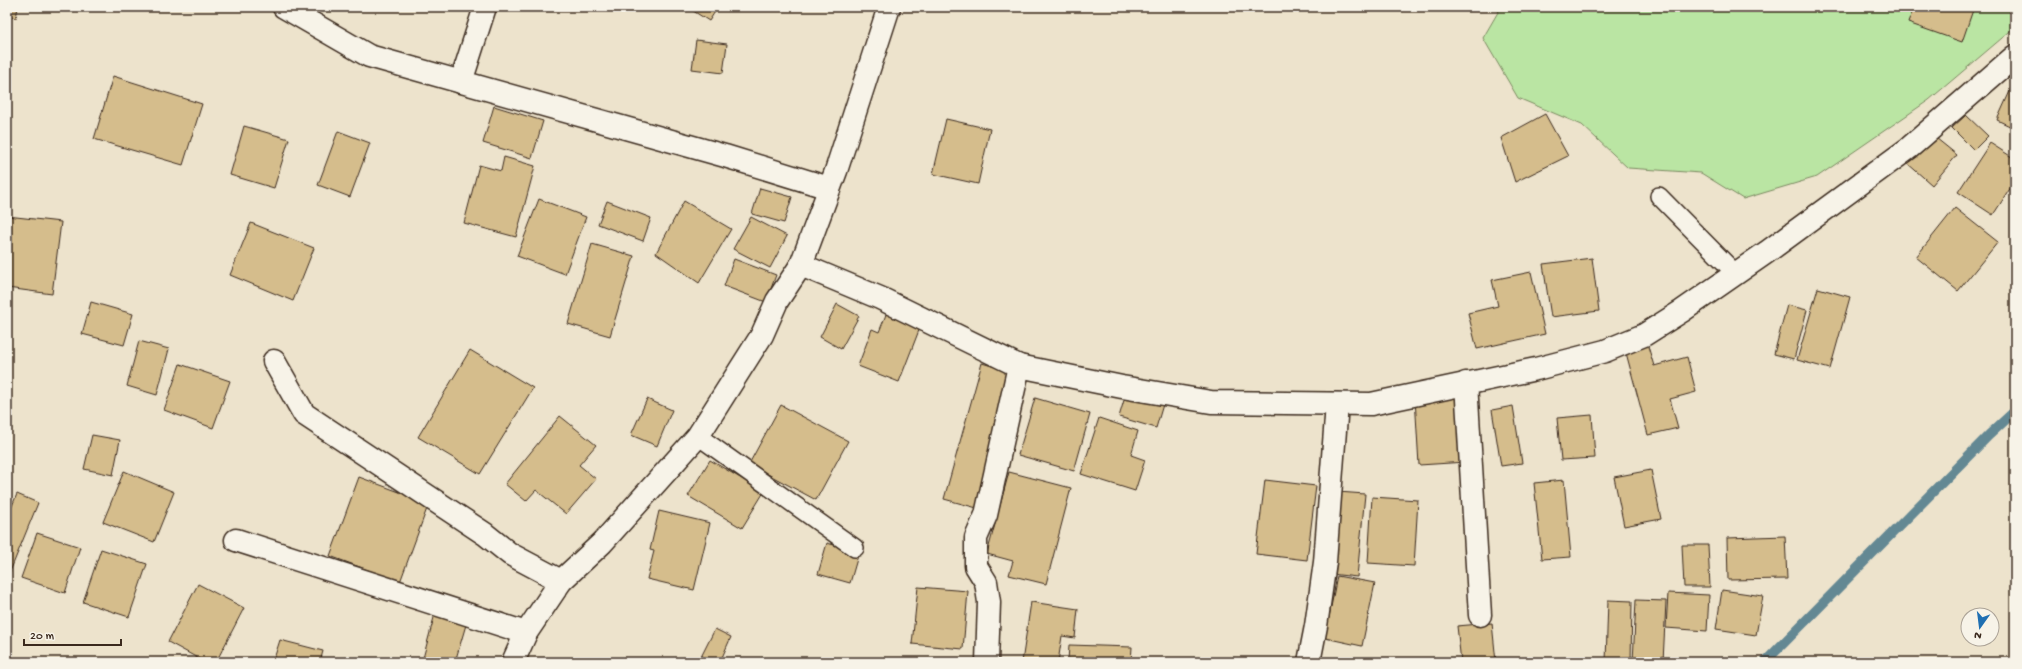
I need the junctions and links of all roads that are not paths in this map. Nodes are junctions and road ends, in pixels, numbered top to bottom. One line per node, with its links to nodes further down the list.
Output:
1 (284, 7): 5 (street)
2 (485, 7): 5 (street)
3 (889, 7): 6 (street)
4 (2015, 56): 9 (street)
5 (461, 82): 6 (street)
6 (829, 188): 8 (street)
7 (1659, 196): 9 (lane)
8 (801, 265): 11 (street); 14 (street)
9 (1736, 274): 12 (street)
10 (274, 361): 17 (street)
11 (1020, 366): 13 (street); 21 (street)
12 (1466, 384): 13 (street); 18 (street)
13 (1337, 404): 22 (street)
14 (698, 436): 16 (lane); 17 (street)
15 (236, 540): 19 (street)
16 (855, 548)
17 (561, 581): 19 (street)
18 (1480, 615)
19 (526, 633): 20 (street)
20 (512, 662)
21 (987, 662)
22 (1309, 662)

